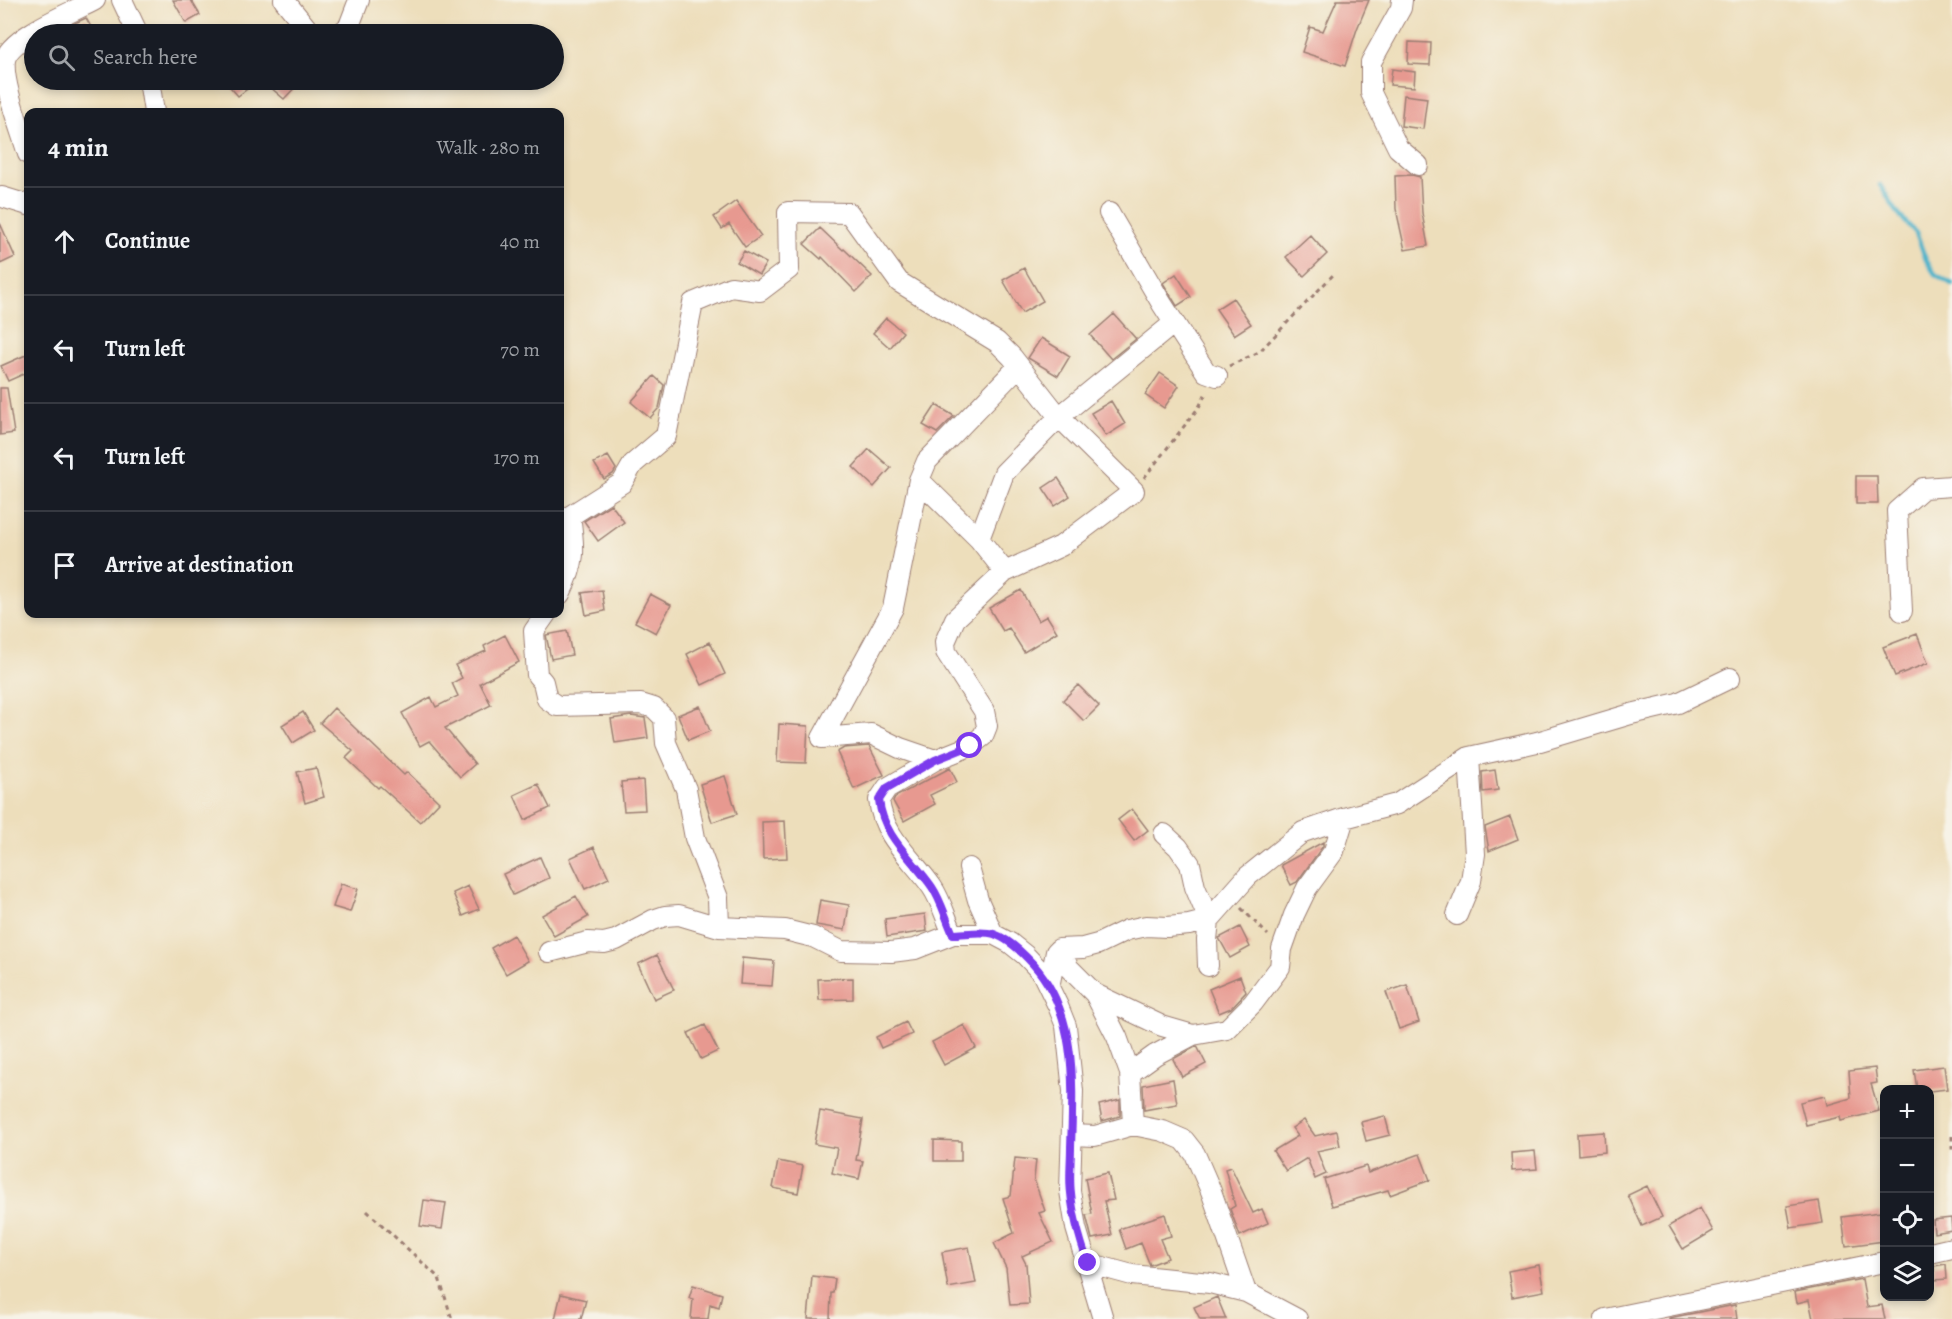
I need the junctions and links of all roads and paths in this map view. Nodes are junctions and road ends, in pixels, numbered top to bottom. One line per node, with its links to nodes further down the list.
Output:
1 (95, 0): 6 (street)
2 (122, 0): 7 (street)
3 (359, 0): 9 (street)
4 (1402, 0): 15 (street)
5 (289, 3): 8 (street)
6 (50, 24)
7 (133, 24)
8 (304, 24)
9 (350, 24)
10 (24, 38): 11 (street)
11 (3, 56): 14 (street)
12 (151, 90): 13 (street)
13 (153, 108)
14 (24, 140)
15 (1418, 165)
16 (2, 197): 17 (street)
17 (24, 204)
18 (1109, 213): 19 (street)
19 (1174, 323): 21 (street); 22 (street)
20 (1019, 366): 22 (street); 23 (street); 27 (street)
21 (1217, 376)
22 (1059, 417): 25 (street); 26 (street)
23 (919, 480): 25 (street); 32 (street)
24 (1952, 486): 28 (street)
25 (979, 539): 26 (street)
26 (1005, 572): 32 (street)
27 (564, 585)
28 (1902, 611)
29 (543, 618): 39 (street)
30 (1730, 678): 31 (street)
31 (1469, 757): 33 (street); 37 (street)
32 (935, 760): 40 (street)
33 (1344, 818): 36 (street); 42 (street)
34 (1164, 834): 38 (street)
35 (969, 868): 41 (street)
36 (1230, 897): 38 (street); 42 (path)
37 (1457, 915)
38 (1209, 920): 43 (street); 45 (street)
39 (719, 927): 40 (street); 44 (street)
40 (953, 934): 41 (street)
41 (993, 934): 46 (street)
42 (1282, 949): 48 (street)
43 (1058, 950): 46 (street); 47 (street)
44 (549, 952)
45 (1208, 966)
46 (1049, 987): 51 (street)
47 (1095, 994): 48 (street); 49 (street)
48 (1193, 1035): 49 (street)
49 (1130, 1072): 50 (street)
50 (1133, 1125): 51 (street); 59 (street)
51 (1072, 1136): 57 (street)
52 (1952, 1136): 53 (path)
53 (1952, 1152)
54 (368, 1211): 60 (path)
55 (1952, 1248): 56 (street)
56 (1934, 1252)
57 (1088, 1263): 59 (street); 61 (street)
58 (1880, 1263): 63 (street)
59 (1246, 1292): 62 (street)
60 (452, 1319)
61 (1103, 1319)
62 (1297, 1319)
63 (1605, 1319)

